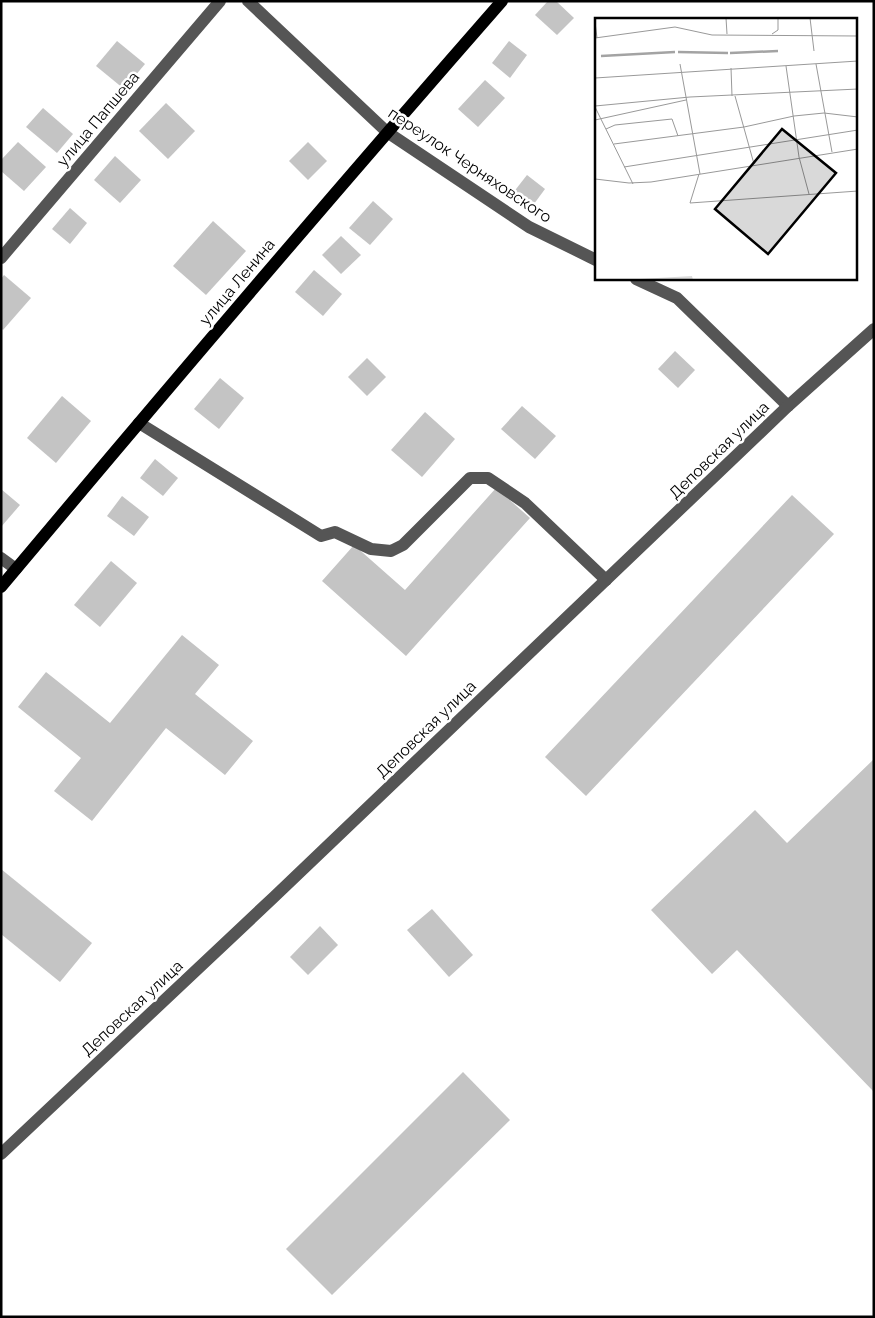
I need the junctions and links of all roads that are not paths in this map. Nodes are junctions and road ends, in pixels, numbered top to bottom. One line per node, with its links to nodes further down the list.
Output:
1 (220, 1): 5 (street, улица Папшева)
2 (248, 1): 4 (street, переулок Черняховского)
3 (502, 1): 4 (main road, улица Ленина)
4 (387, 132): 6 (street, переулок Черняховского); 10 (main road, улица Ленина)
5 (1, 258)
6 (595, 260)
7 (638, 280): 9 (street)
8 (874, 329): 9 (street, Деповская улица)
9 (788, 406): 13 (street, Деповская улица)
10 (139, 423): 12 (main road, улица Ленина); 13 (street)
11 (1, 558): 12 (street)
12 (16, 569): 14 (main road, улица Ленина)
13 (606, 580): 15 (street, Деповская улица)
14 (1, 586)
15 (1, 1154)

